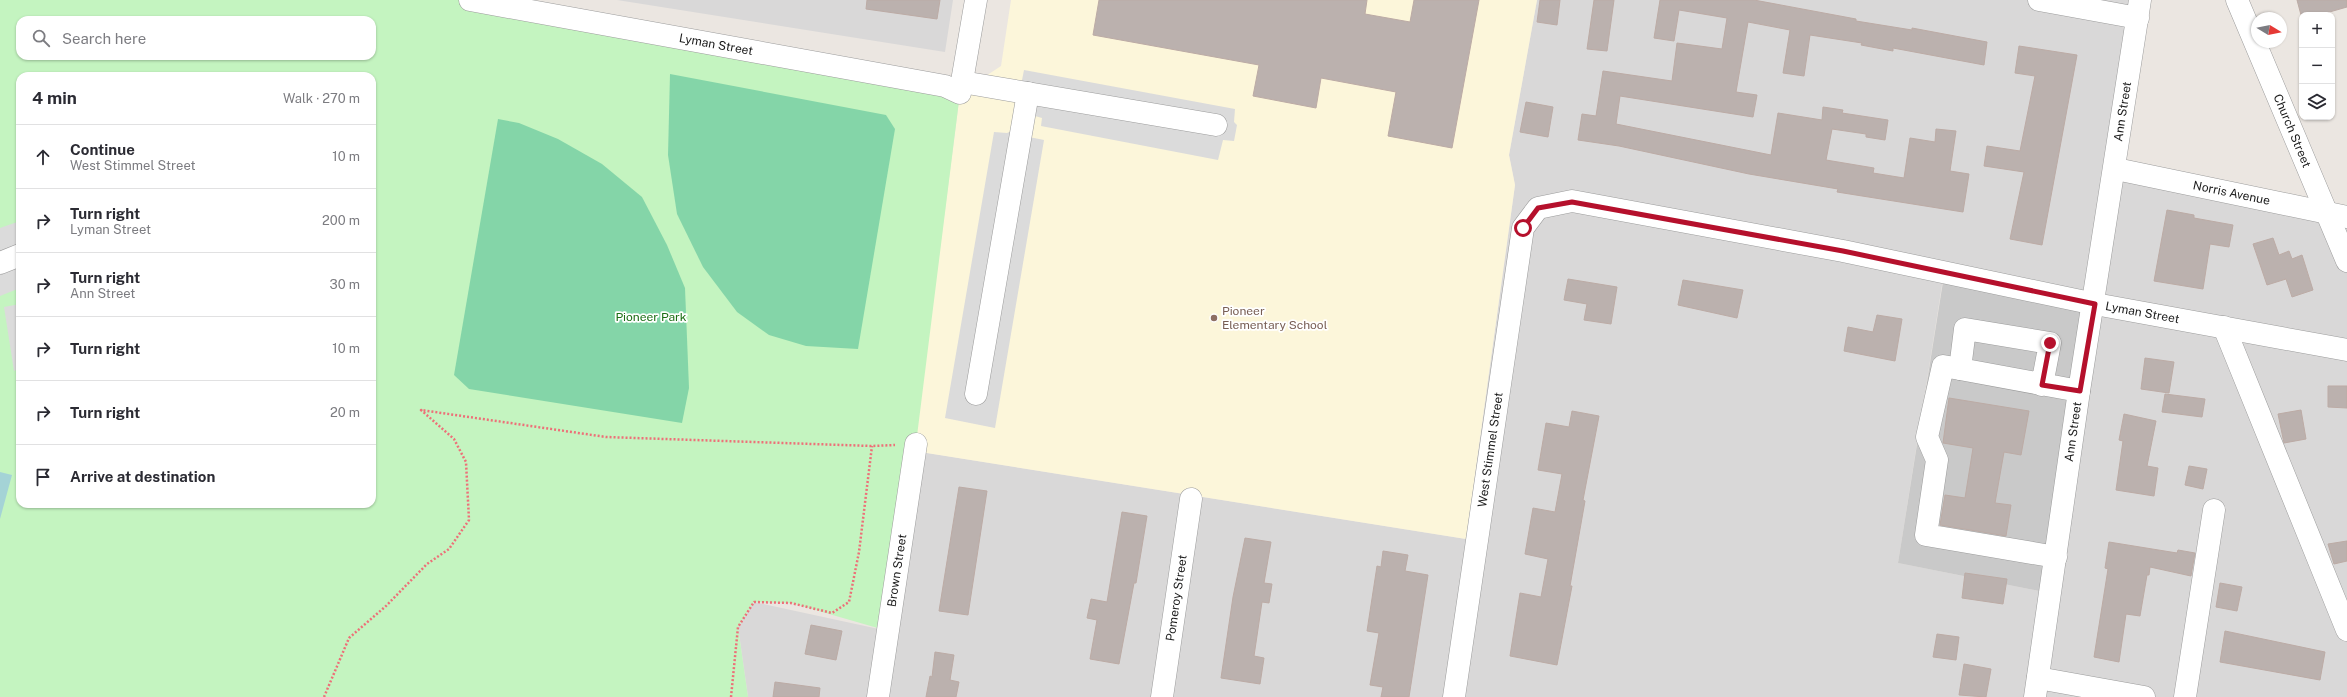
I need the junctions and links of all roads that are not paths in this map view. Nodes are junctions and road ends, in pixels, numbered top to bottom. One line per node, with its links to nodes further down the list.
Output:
1 (470, 0): 6 (street, Lyman Street)
2 (976, 0): 6 (street)
3 (2039, 0): 5 (street)
4 (2237, 0): 11 (street, Church Street)
5 (2139, 9): 9 (street, Ann Street)
6 (961, 88): 7 (street, Lyman Street)
7 (1028, 93): 8 (street, Lyman Street); 21 (street)
8 (1216, 125)
9 (2116, 169): 11 (street, Norris Avenue); 15 (street, Ann Street)
10 (1538, 208): 15 (street, Lyman Street); 30 (street, West Stimmel Street)
11 (2337, 215): 13 (street, Church Street)
12 (16, 257): 14 (street)
13 (2347, 261)
14 (0, 263)
15 (2095, 304): 16 (street, Lyman Street); 20 (street, Ann Street)
16 (2224, 327): 17 (street, Lyman Street); 26 (street)
17 (2347, 350)
18 (1960, 369): 19 (street); 19 (street); 25 (street)
19 (2042, 385): 20 (street)
20 (2080, 391): 25 (street, Ann Street)
21 (976, 394)
22 (916, 444): 28 (street, Brown Street)
23 (1191, 499): 29 (street, Pomeroy Street)
24 (2214, 510): 32 (street)
25 (2056, 557): 27 (street, Ann Street)
26 (2347, 630)
27 (2037, 687): 31 (street)
28 (878, 697)
29 (1162, 697)
30 (1454, 697)
31 (2144, 697)
32 (2186, 697)

